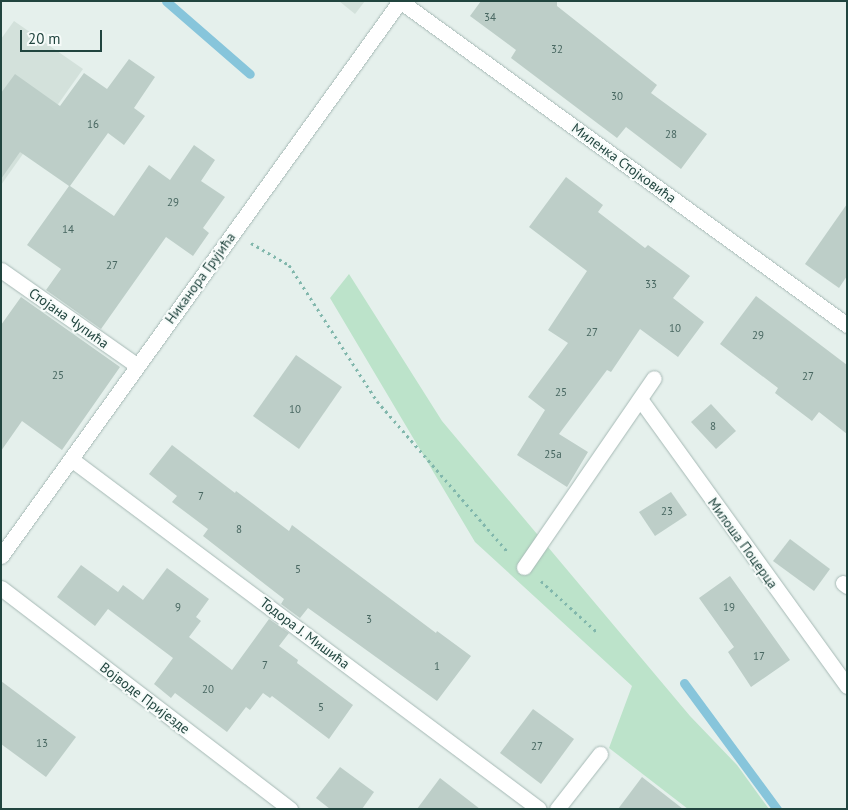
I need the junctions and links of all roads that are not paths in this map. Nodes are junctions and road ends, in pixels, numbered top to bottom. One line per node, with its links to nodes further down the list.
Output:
1 (400, 1): 3 (street, Миленка Стојковића); 4 (street, Никанора Грујића)
2 (1, 270): 4 (street, Стојана Чупића)
3 (847, 325)
4 (136, 366): 7 (street, Никанора Грујића)
5 (654, 378): 6 (street)
6 (640, 399): 9 (street); 11 (street, Милоша Поцерца)
7 (70, 459): 8 (street, Никанора Грујића); 14 (street, Тодора Ј. Мишића)
8 (1, 556)
9 (524, 567)
10 (1, 588): 13 (street, Војводе Пријезде)
11 (847, 686)
12 (600, 754): 15 (street)
13 (290, 809)
14 (539, 809)
15 (557, 809)

